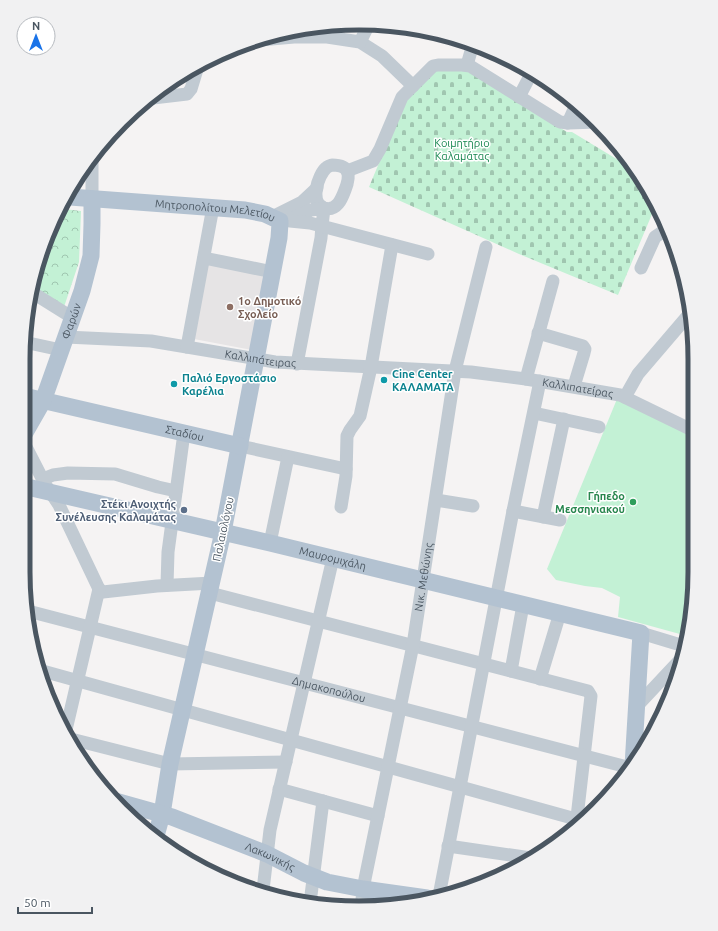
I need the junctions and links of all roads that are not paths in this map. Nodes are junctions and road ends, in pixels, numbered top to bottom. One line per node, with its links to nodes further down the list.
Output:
1 (366, 30): 3 (street)
2 (289, 37): 3 (street)
3 (360, 42): 8 (street)
4 (471, 50): 5 (street)
5 (467, 65): 8 (street); 10 (street)
6 (195, 74): 9 (street)
7 (529, 77): 10 (street)
8 (413, 86): 15 (street)
9 (160, 97)
10 (519, 97): 13 (street)
11 (574, 110): 13 (street)
12 (588, 123): 13 (street)
13 (568, 124)
14 (92, 167): 18 (street)
15 (347, 170): 16 (street); 20 (street)
16 (316, 188): 20 (street); 21 (street)
17 (72, 197): 18 (main road, Μητροπολίτου Μελετίου)
18 (92, 199): 19 (main road, Μητροπολίτου Μελετίου); 32 (main road, Φαρών)
19 (213, 207): 21 (main road, Μητροπολίτου Μελετίου); 27 (street)
20 (324, 208): 21 (street); 22 (street)
21 (279, 220): 22 (street, Μητροπολίτου Μελετίου); 29 (main road, Παλαιολόγου)
22 (322, 226): 24 (street, Μητροπολίτου Μελετίου); 39 (street)
23 (663, 233): 28 (street)
24 (392, 245): 26 (street, Μητροπολίτου Μελετίου); 40 (street)
25 (486, 247): 41 (street, Νικ. Μεθώνης)
26 (428, 254)
27 (204, 258): 29 (street); 37 (street)
28 (641, 268)
29 (273, 272): 38 (main road, Παλαιολόγου)
30 (552, 281): 34 (street)
31 (36, 295): 32 (street)
32 (73, 318): 36 (main road, Φαρών)
33 (685, 319): 45 (street)
34 (538, 332): 42 (street); 44 (street)
35 (31, 342): 36 (street, Καλλιπάτειρας)
36 (64, 344): 37 (street, Καλλιπάτειρας); 47 (main road, Φαρών)
37 (187, 347): 38 (street, Καλλιπάτειρας)
38 (257, 359): 39 (street, Καλλιπάτειρας); 54 (main road, Παλαιολόγου)
39 (297, 364): 40 (street, Καλλιπάτειρας)
40 (371, 367): 41 (street, Καλλιπάτειρας); 57 (street)
41 (455, 371): 42 (street, Καλλιπατείρας); 61 (street, Νικ. Μεθώνης)
42 (526, 379): 43 (street, Καλλιπατείρας)
43 (540, 381): 44 (street, Καλλιπατείρας); 48 (street)
44 (574, 386): 45 (street, Καλλιπατείρας)
45 (625, 397): 52 (street, Καλλιπατείρας)
46 (30, 398): 47 (main road, Σταδίου)
47 (43, 401): 50 (main road, Φαρών); 53 (main road, Σταδίου)
48 (534, 413): 49 (street); 64 (street)
49 (564, 419): 51 (street); 65 (street)
50 (30, 424)
51 (599, 428)
52 (688, 428)
53 (184, 433): 54 (main road, Σταδίου); 60 (street)
54 (240, 446): 56 (street, Σταδίου); 68 (main road, Παλαιολόγου)
55 (30, 454): 58 (street)
56 (288, 457): 57 (street, Σταδίου); 69 (street)
57 (346, 469): 63 (street)
58 (47, 485): 59 (main road, Μαυρομιχάλη); 60 (street); 67 (main road, Μαυρομιχάλη); 74 (street)
59 (30, 486)
60 (176, 491): 67 (street)
61 (436, 500): 62 (street); 71 (street, Νικ. Μεθώνης)
62 (473, 506)
63 (341, 507)
64 (513, 511): 65 (street); 75 (street)
65 (543, 517): 66 (street)
66 (560, 520)
67 (172, 521): 68 (main road, Μαυρομιχάλη); 72 (street)
68 (223, 532): 69 (main road, Μαυρομιχάλη); 73 (main road, Παλαιολόγου)
69 (270, 543): 70 (main road, Μαυρομιχάλη)
70 (333, 558): 71 (main road, Μαυρομιχάλη); 79 (street)
71 (424, 580): 75 (main road, Μαυρομιχάλη); 82 (street, Νικ. Μεθώνης)
72 (167, 585): 73 (street); 74 (street)
73 (211, 588): 79 (street); 84 (main road, Παλαιολόγου)
74 (99, 589): 80 (street)
75 (496, 598): 76 (main road, Μαυρομιχάλη); 85 (street)
76 (523, 605): 78 (main road, Μαυρομιχάλη); 87 (street)
77 (33, 612): 80 (street, Δημακοπούλου)
78 (560, 613): 81 (main road, Μαυρομιχάλη); 89 (street)
79 (319, 621): 82 (street); 91 (street)
80 (90, 626): 84 (street, Δημακοπούλου); 90 (street)
81 (641, 633): 83 (street); 93 (main road)
82 (413, 645): 85 (street); 92 (street, Νικ. Μεθώνης)
83 (680, 645)
84 (196, 654): 91 (street, Δημακοπούλου); 94 (main road, Παλαιολόγου)
85 (483, 664): 87 (street); 96 (street)
86 (674, 667): 93 (street)
87 (511, 671): 89 (street)
88 (45, 672): 90 (street)
89 (540, 679): 100 (street)
90 (78, 681): 94 (street); 95 (street)
91 (305, 683): 92 (street, Δημακοπούλου); 98 (street)
92 (400, 707): 96 (street, Δημακοπούλου); 104 (street, Νικ. Μεθώνης)
93 (636, 707): 99 (main road)
94 (183, 710): 98 (street); 102 (main road, Παλαιολόγου)
95 (68, 725)
96 (471, 726): 100 (street, Δημακοπούλου); 105 (street)
97 (77, 740): 102 (street)
98 (291, 740): 101 (street); 104 (street)
99 (633, 755)
100 (584, 756): 103 (street, Δημακοπούλου); 111 (street)
101 (286, 762): 102 (street); 106 (street)
102 (170, 764): 109 (main road, Παλαιολόγου)
103 (625, 765)
104 (388, 767): 105 (street); 110 (street, Νικ. Μεθώνης)
105 (460, 786): 112 (street); 114 (street)
106 (279, 789): 107 (street); 115 (street)
107 (323, 801): 110 (street); 117 (street)
108 (126, 805): 109 (main road, Λακωνικής)
109 (162, 814): 113 (main road, Παλαιολόγου); 115 (main road, Λακωνικής)
110 (378, 816): 121 (street, Νικ. Μεθώνης)
111 (579, 816)
112 (574, 821)
113 (157, 832)
114 (448, 846): 116 (street); 119 (street)
115 (267, 854): 117 (main road, Λακωνικής); 118 (street)
116 (524, 857)
117 (314, 877): 120 (street); 121 (main road, Λακωνικής)
118 (263, 887)
119 (440, 891)
120 (311, 897)
121 (362, 898): 122 (main road, Λακωνικής)
122 (402, 898)

